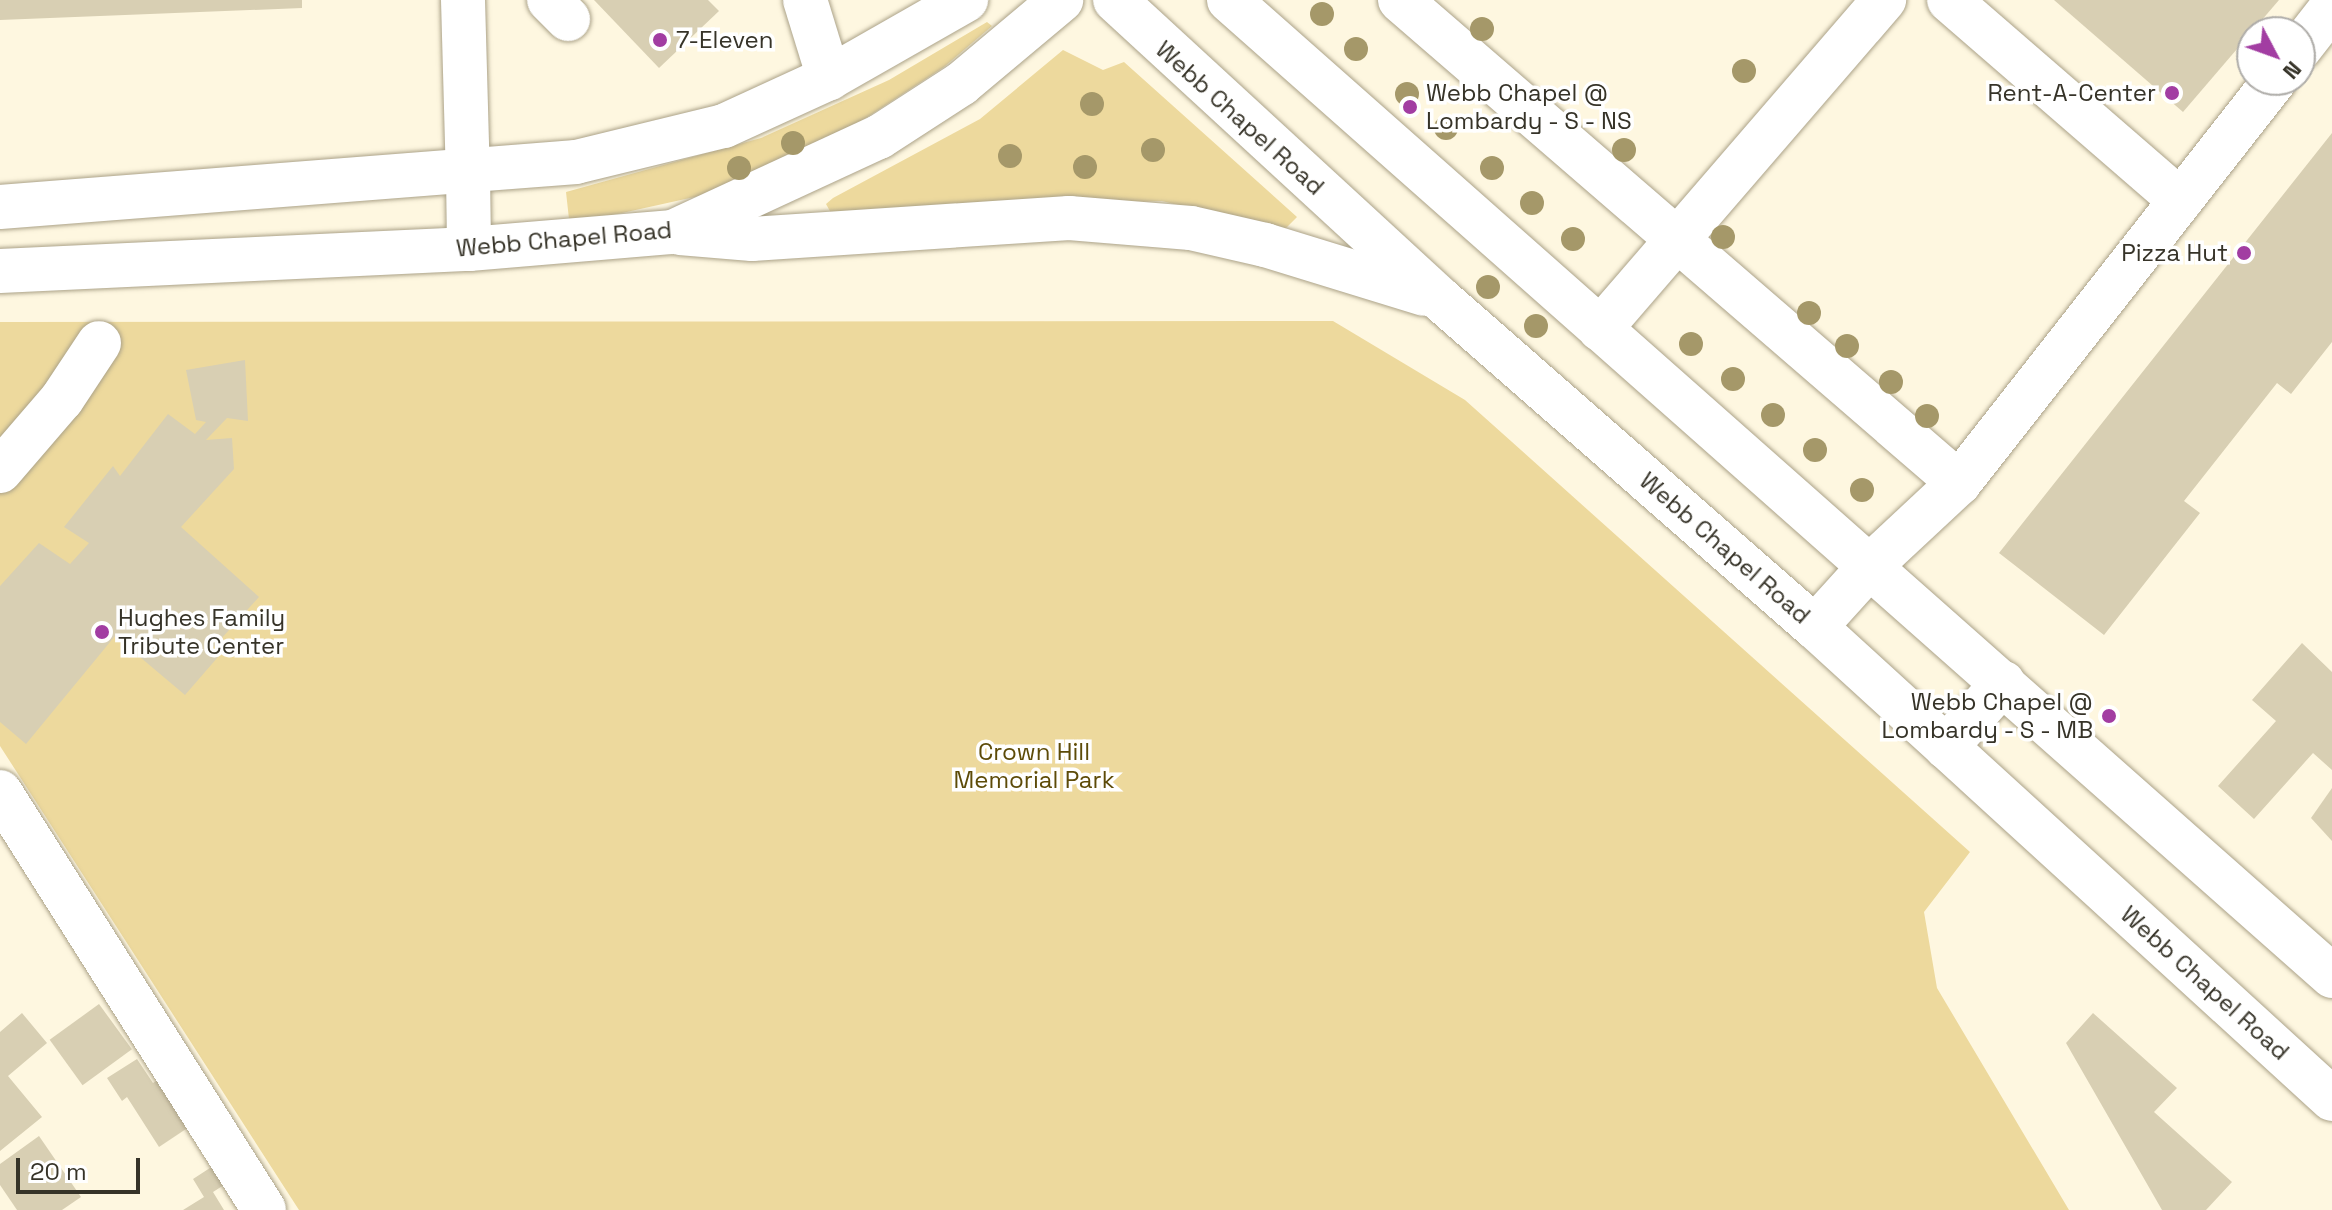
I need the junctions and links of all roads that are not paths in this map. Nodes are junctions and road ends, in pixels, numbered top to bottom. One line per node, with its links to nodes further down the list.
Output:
1 (463, 0): 16 (main road)
2 (966, 0): 14 (main road)
3 (1061, 0): 19 (main road, Webb Chapel Road)
4 (1115, 0): 23 (main road, Webb Chapel Road)
5 (1229, 0): 13 (main road)
6 (1251, 0): 13 (main road)
7 (1400, 0): 20 (main road)
8 (1884, 0): 20 (main road)
9 (1949, 0): 17 (main road)
10 (815, 4): 14 (main road)
11 (2332, 7): 12 (main road)
12 (2316, 28)
13 (1304, 70): 24 (main road)
14 (829, 78): 16 (main road)
15 (2262, 96): 17 (main road)
16 (468, 174): 18 (main road); 21 (main road)
17 (2180, 200): 27 (main road)
18 (0, 207)
19 (673, 232): 21 (main road, Webb Chapel Road); 23 (main road)
20 (1677, 239): 24 (main road); 27 (main road)
21 (469, 249): 22 (main road, Webb Chapel Road)
22 (0, 271)
23 (1440, 299): 29 (main road, Webb Chapel Road)
24 (1600, 329): 28 (main road)
25 (99, 343): 26 (main road)
26 (0, 471)
27 (1959, 483): 28 (main road)
28 (1871, 565): 29 (main road); 30 (main road)
29 (1815, 627): 31 (main road, Webb Chapel Road)
30 (2003, 683): 31 (main road); 33 (main road)
31 (1946, 747): 34 (main road, Webb Chapel Road)
32 (0, 792): 35 (main road)
33 (2332, 976)
34 (2324, 1077)
35 (264, 1210)

